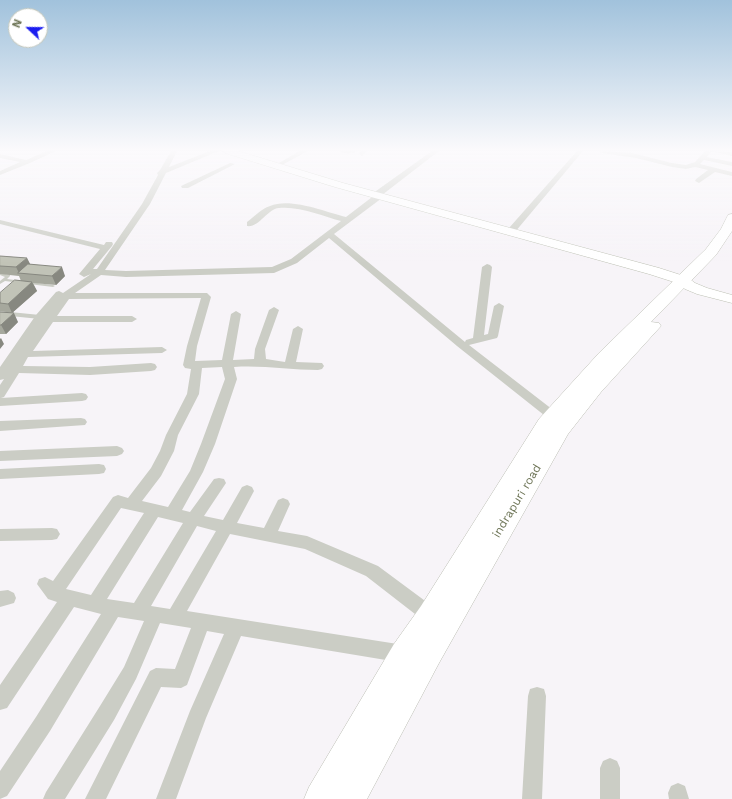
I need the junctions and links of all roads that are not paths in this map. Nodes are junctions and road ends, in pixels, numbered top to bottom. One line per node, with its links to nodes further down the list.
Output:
1 (148, 188): 14 (street)
2 (152, 188): 17 (street)
3 (359, 188): 6 (street)
4 (387, 188): 6 (street)
5 (548, 188): 11 (street)
6 (379, 194): 8 (street); 11 (street); 21 (street)
7 (732, 218): 21 (main road)
8 (347, 220): 10 (street); 12 (street)
9 (0, 222): 14 (street)
10 (250, 224)
11 (512, 230): 21 (street)
12 (329, 234): 17 (street); 35 (street)
13 (732, 237): 21 (main road, indrapuri road)
14 (106, 248): 16 (street)
15 (487, 267): 34 (street)
16 (88, 271): 17 (street); 31 (street)
17 (99, 272): 24 (street)
18 (0, 274): 19 (lane)
19 (2, 281): 20 (lane)
20 (21, 282): 22 (lane); 23 (lane)
21 (683, 285): 25 (street); 26 (street); 49 (main road, indrapuri road); 85 (main road, indrapuri road)
22 (16, 286)
23 (53, 286)
24 (66, 296): 31 (street); 40 (street)
25 (732, 296)
26 (732, 299)
27 (499, 306): 34 (street)
28 (274, 310): 38 (street)
29 (0, 312): 31 (lane)
30 (236, 314): 39 (street)
31 (45, 318): 32 (street); 37 (street); 45 (street)
32 (132, 319)
33 (298, 329): 41 (street)
34 (478, 340): 35 (street)
35 (462, 344): 49 (street)
36 (162, 350): 37 (street)
37 (25, 354): 44 (street)
38 (260, 362): 39 (street); 41 (street)
39 (227, 363): 40 (street); 61 (street)
40 (197, 364): 58 (street)
41 (290, 366): 42 (street)
42 (318, 366)
43 (151, 367): 44 (street)
44 (17, 370): 46 (street)
45 (0, 376)
46 (0, 394)
47 (82, 397): 48 (street)
48 (0, 402)
49 (552, 416): 72 (main road, indrapuri road)
50 (81, 422): 51 (street)
51 (0, 426)
52 (117, 451): 53 (street)
53 (0, 456)
54 (99, 469): 55 (street)
55 (0, 474)
56 (220, 483): 62 (street)
57 (247, 491): 63 (street)
58 (131, 504): 60 (street); 67 (street)
59 (282, 504): 66 (street)
60 (154, 510): 61 (street); 68 (street)
61 (172, 514): 62 (street)
62 (193, 520): 63 (street); 70 (street)
63 (227, 527): 66 (street); 73 (street)
64 (52, 534): 65 (street)
65 (0, 535)
66 (268, 536): 72 (street)
67 (56, 592): 68 (street); 78 (street)
68 (95, 604): 69 (street)
69 (114, 608): 70 (street); 80 (street)
70 (138, 612): 71 (street)
71 (156, 614): 73 (street); 81 (street)
72 (430, 615): 76 (main road, indrapuri road)
73 (175, 617): 74 (street)
74 (202, 621): 75 (street); 82 (street)
75 (236, 626): 76 (street); 83 (street)
76 (404, 654): 84 (main road, indrapuri road)
77 (537, 696): 86 (street)
78 (0, 701)
79 (610, 768): 87 (street)
80 (0, 789)
81 (53, 799)
82 (95, 799)
83 (166, 799)
84 (321, 799)
85 (349, 799)
86 (532, 799)
87 (610, 799)

